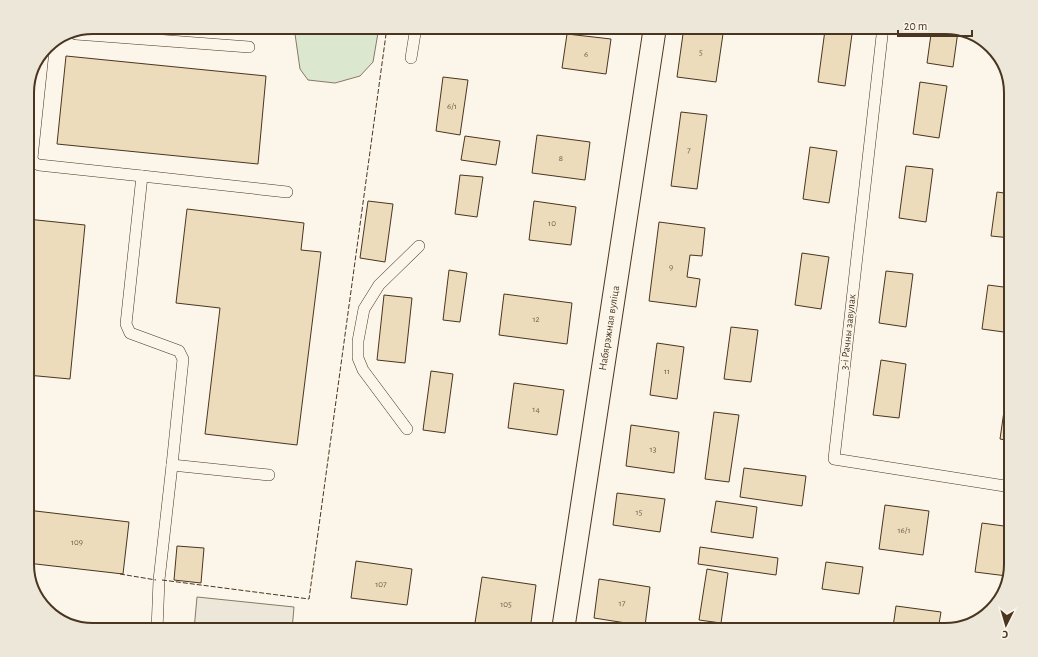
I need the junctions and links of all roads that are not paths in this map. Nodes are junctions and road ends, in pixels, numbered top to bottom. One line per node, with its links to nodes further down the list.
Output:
1 (415, 34): 6 (lane)
2 (654, 34): 18 (street, Набярэжная вуліца)
3 (882, 34): 16 (lane, 3-і Рачны завулак)
4 (85, 35): 5 (lane)
5 (248, 47)
6 (411, 58)
7 (42, 64): 8 (lane)
8 (34, 139)
9 (34, 162): 10 (lane)
10 (142, 176): 11 (lane); 14 (lane)
11 (287, 192)
12 (419, 246): 13 (lane)
13 (407, 428)
14 (172, 465): 15 (lane); 17 (lane)
15 (269, 475)
16 (1004, 486)
17 (156, 623)
18 (564, 623)

